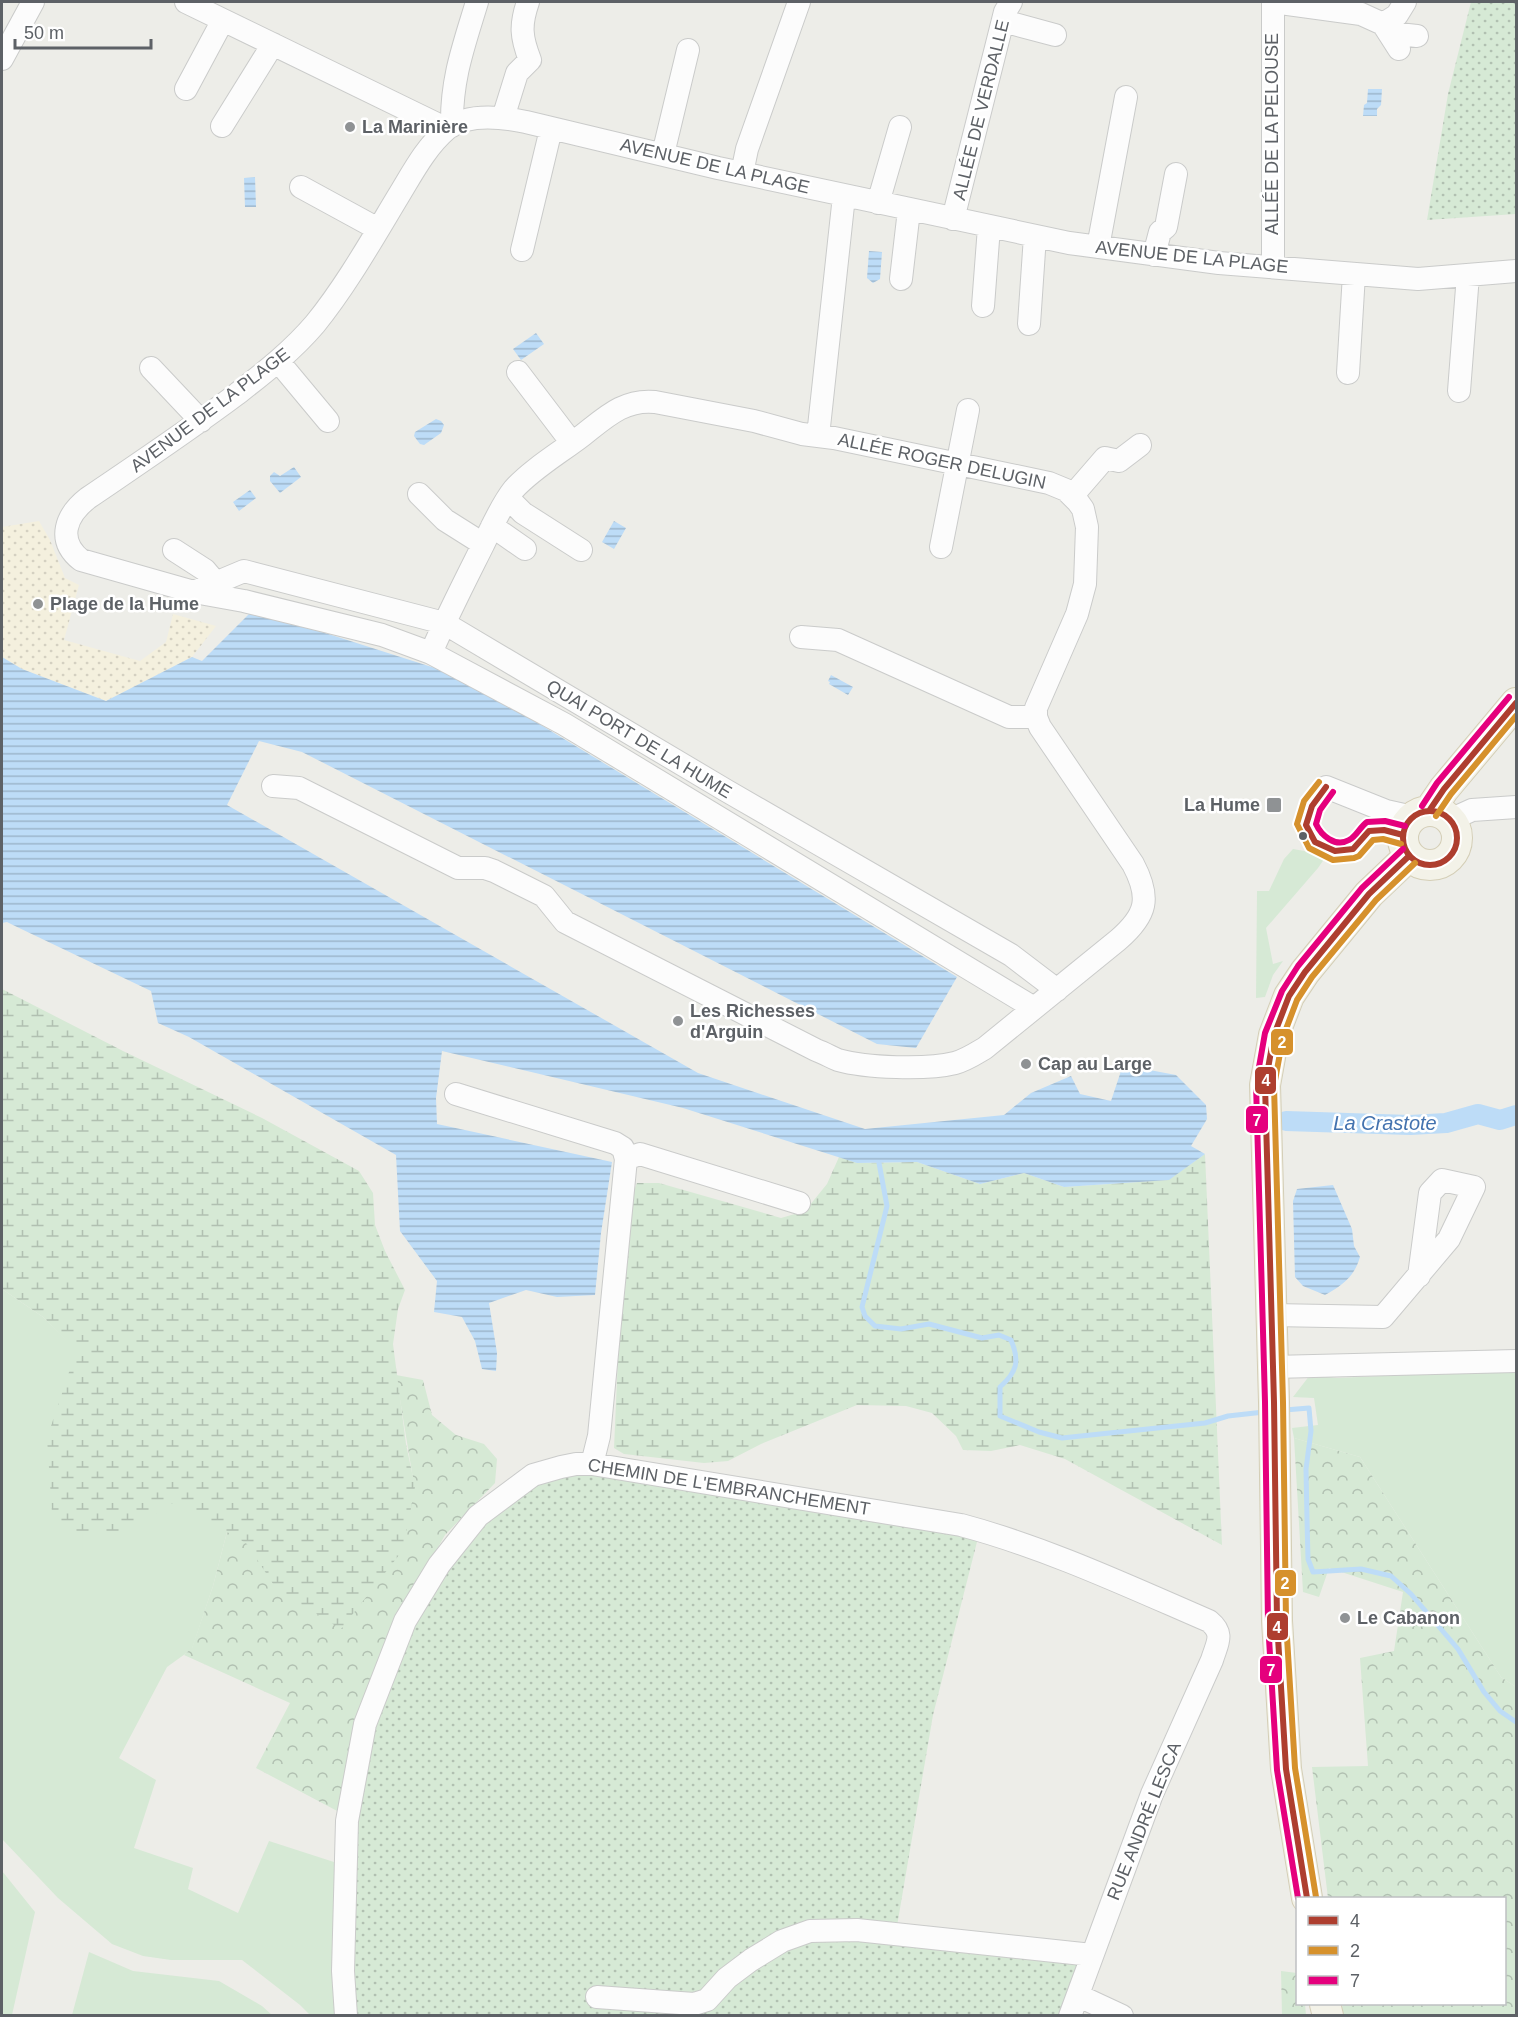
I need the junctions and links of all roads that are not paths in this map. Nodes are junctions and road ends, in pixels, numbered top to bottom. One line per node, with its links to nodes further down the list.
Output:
1 (33, 2): 15 (street)
2 (186, 2): 9 (street)
3 (477, 2): 20 (street)
4 (528, 2): 18 (street)
5 (799, 2): 24 (street)
6 (1273, 2): 11 (street); 37 (street, ALLÉE DE LA PELOUSE)
7 (1405, 2): 11 (street)
8 (1007, 11): 10 (street); 30 (street, ALLÉE DE VERDALLE)
9 (223, 20): 13 (street); 16 (street)
10 (1055, 34)
11 (1390, 35): 12 (street)
12 (1417, 36)
13 (273, 45): 19 (street); 20 (street)
14 (688, 50): 23 (street)
15 (2, 59)
16 (186, 89)
17 (1126, 97): 34 (street)
18 (503, 118): 20 (street, AVENUE DE LA PLAGE); 22 (street, AVENUE DE LA PLAGE)
19 (222, 126)
20 (450, 127): 33 (street, AVENUE DE LA PLAGE)
21 (900, 127): 28 (street)
22 (551, 129): 23 (street, AVENUE DE LA PLAGE); 35 (street)
23 (663, 154): 24 (street, AVENUE DE LA PLAGE)
24 (742, 173): 27 (street, AVENUE DE LA PLAGE)
25 (1176, 174): 36 (street)
26 (305, 195): 33 (street)
27 (844, 196): 28 (street, AVENUE DE LA PLAGE); 52 (street)
28 (878, 203): 29 (street, AVENUE DE LA PLAGE)
29 (909, 210): 30 (street, AVENUE DE LA PLAGE); 41 (street)
30 (953, 219): 31 (street, AVENUE DE LA PLAGE)
31 (989, 227): 32 (street, AVENUE DE LA PLAGE); 42 (street)
32 (1035, 236): 34 (street, AVENUE DE LA PLAGE); 43 (street)
33 (372, 237): 44 (street, AVENUE DE LA PLAGE)
34 (1098, 247): 36 (street, AVENUE DE LA PLAGE)
35 (522, 250)
36 (1154, 255): 37 (street, AVENUE DE LA PLAGE)
37 (1273, 267): 39 (street, AVENUE DE LA PLAGE)
38 (1516, 271): 40 (street, AVENUE DE LA PLAGE)
39 (1354, 274): 40 (street, AVENUE DE LA PLAGE); 47 (street)
40 (1468, 275): 48 (street)
41 (901, 279)
42 (983, 306)
43 (1029, 324)
44 (278, 361): 50 (street, AVENUE DE LA PLAGE); 51 (street)
45 (152, 368): 50 (street)
46 (518, 372): 53 (street)
47 (1348, 373)
48 (1459, 391)
49 (968, 410): 55 (street)
50 (201, 421): 59 (street, AVENUE DE LA PLAGE)
51 (328, 421)
52 (818, 436): 53 (street, ALLÉE ROGER DELUGIN); 55 (street, ALLÉE ROGER DELUGIN)
53 (572, 443): 58 (street, ALLÉE ROGER DELUGIN)
54 (1140, 445): 57 (street)
55 (958, 464): 57 (street, ALLÉE ROGER DELUGIN); 61 (street)
56 (419, 494): 60 (street)
57 (1073, 495): 71 (street)
58 (508, 498): 60 (street, ALLÉE ROGER DELUGIN); 64 (street)
59 (77, 506): 66 (street, QUAI PORT DE LA HUME)
60 (488, 535): 63 (street); 67 (street, ALLÉE ROGER DELUGIN)
61 (941, 547)
62 (174, 549): 65 (street)
63 (525, 549)
64 (581, 550)
65 (216, 583): 66 (street, QUAI PORT DE LA HUME); 67 (street, QUAI PORT DE LA HUME)
66 (194, 592): 69 (street, QUAI PORT DE LA HUME)
67 (444, 622): 69 (street, ALLÉE ROGER DELUGIN); 76 (street, QUAI PORT DE LA HUME)
68 (801, 637): 71 (street)
69 (432, 653): 77 (street, QUAI PORT DE LA HUME)
70 (1516, 703): 75 (main road)
71 (1036, 717): 76 (street)
72 (1516, 722): 75 (main road)
73 (273, 786): 77 (street)
74 (1516, 807): 75 (street)
75 (1425, 826): 82 (main road)
76 (1057, 990): 77 (street)
77 (1030, 1012)
78 (456, 1094): 79 (street)
79 (626, 1159): 80 (street); 85 (street)
80 (799, 1203)
81 (1419, 1276): 82 (street)
82 (1272, 1315): 84 (main road)
83 (1516, 1360): 84 (street)
84 (1273, 1367): 87 (main road)
85 (592, 1464): 86 (street, CHEMIN DE L'EMBRANCHEMENT); 91 (street, CHEMIN DE L'EMBRANCHEMENT)
86 (1217, 1628): 88 (street, RUE ANDRÉ LESCA)
87 (1307, 1897)
88 (1092, 1955): 89 (street); 90 (street, RUE ANDRÉ LESCA)
89 (597, 1997)
90 (1075, 2006): 92 (street)
91 (346, 2016)
92 (1122, 2016)

